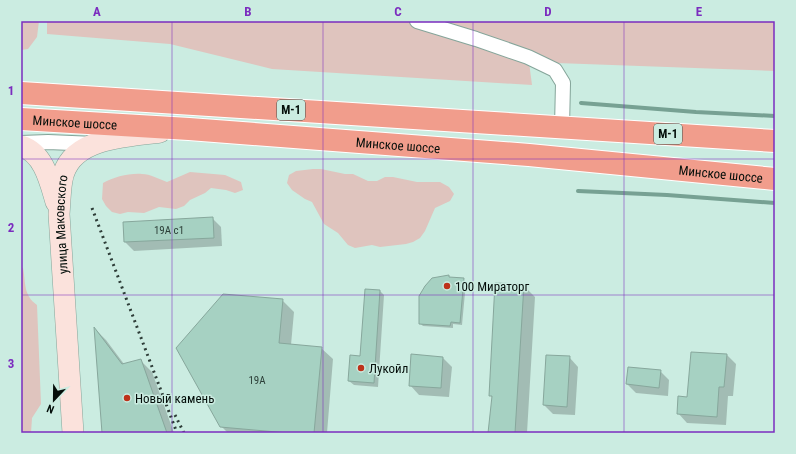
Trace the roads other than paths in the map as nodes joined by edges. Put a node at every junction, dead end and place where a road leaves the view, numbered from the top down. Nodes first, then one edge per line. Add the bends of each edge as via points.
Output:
1 (417, 21) edge
2 (21, 90) edge
3 (21, 93) edge
4 (57, 95) junction
5 (21, 119) edge
6 (562, 127) junction
7 (181, 129) junction
8 (775, 141) edge
9 (21, 144) edge
10 (94, 144) junction
11 (775, 179) edge
12 (59, 214) junction
13 (73, 433) edge

1 - 6 street via 528,57 555,70 563,83
2 - 4 street
3 - 4 highway, Минское шоссе / М-1
4 - 6 highway, Минское шоссе / М-1
5 - 7 highway, Минское шоссе / М-1
6 - 8 highway, Минское шоссе / М-1
7 - 10 main road, улица Маковского
7 - 11 highway, Минское шоссе / М-1 via 529,155
9 - 10 street
9 - 12 main road via 40,160
10 - 12 main road, улица Маковского via 79,152 68,163 62,179
12 - 13 main road, улица Маковского

